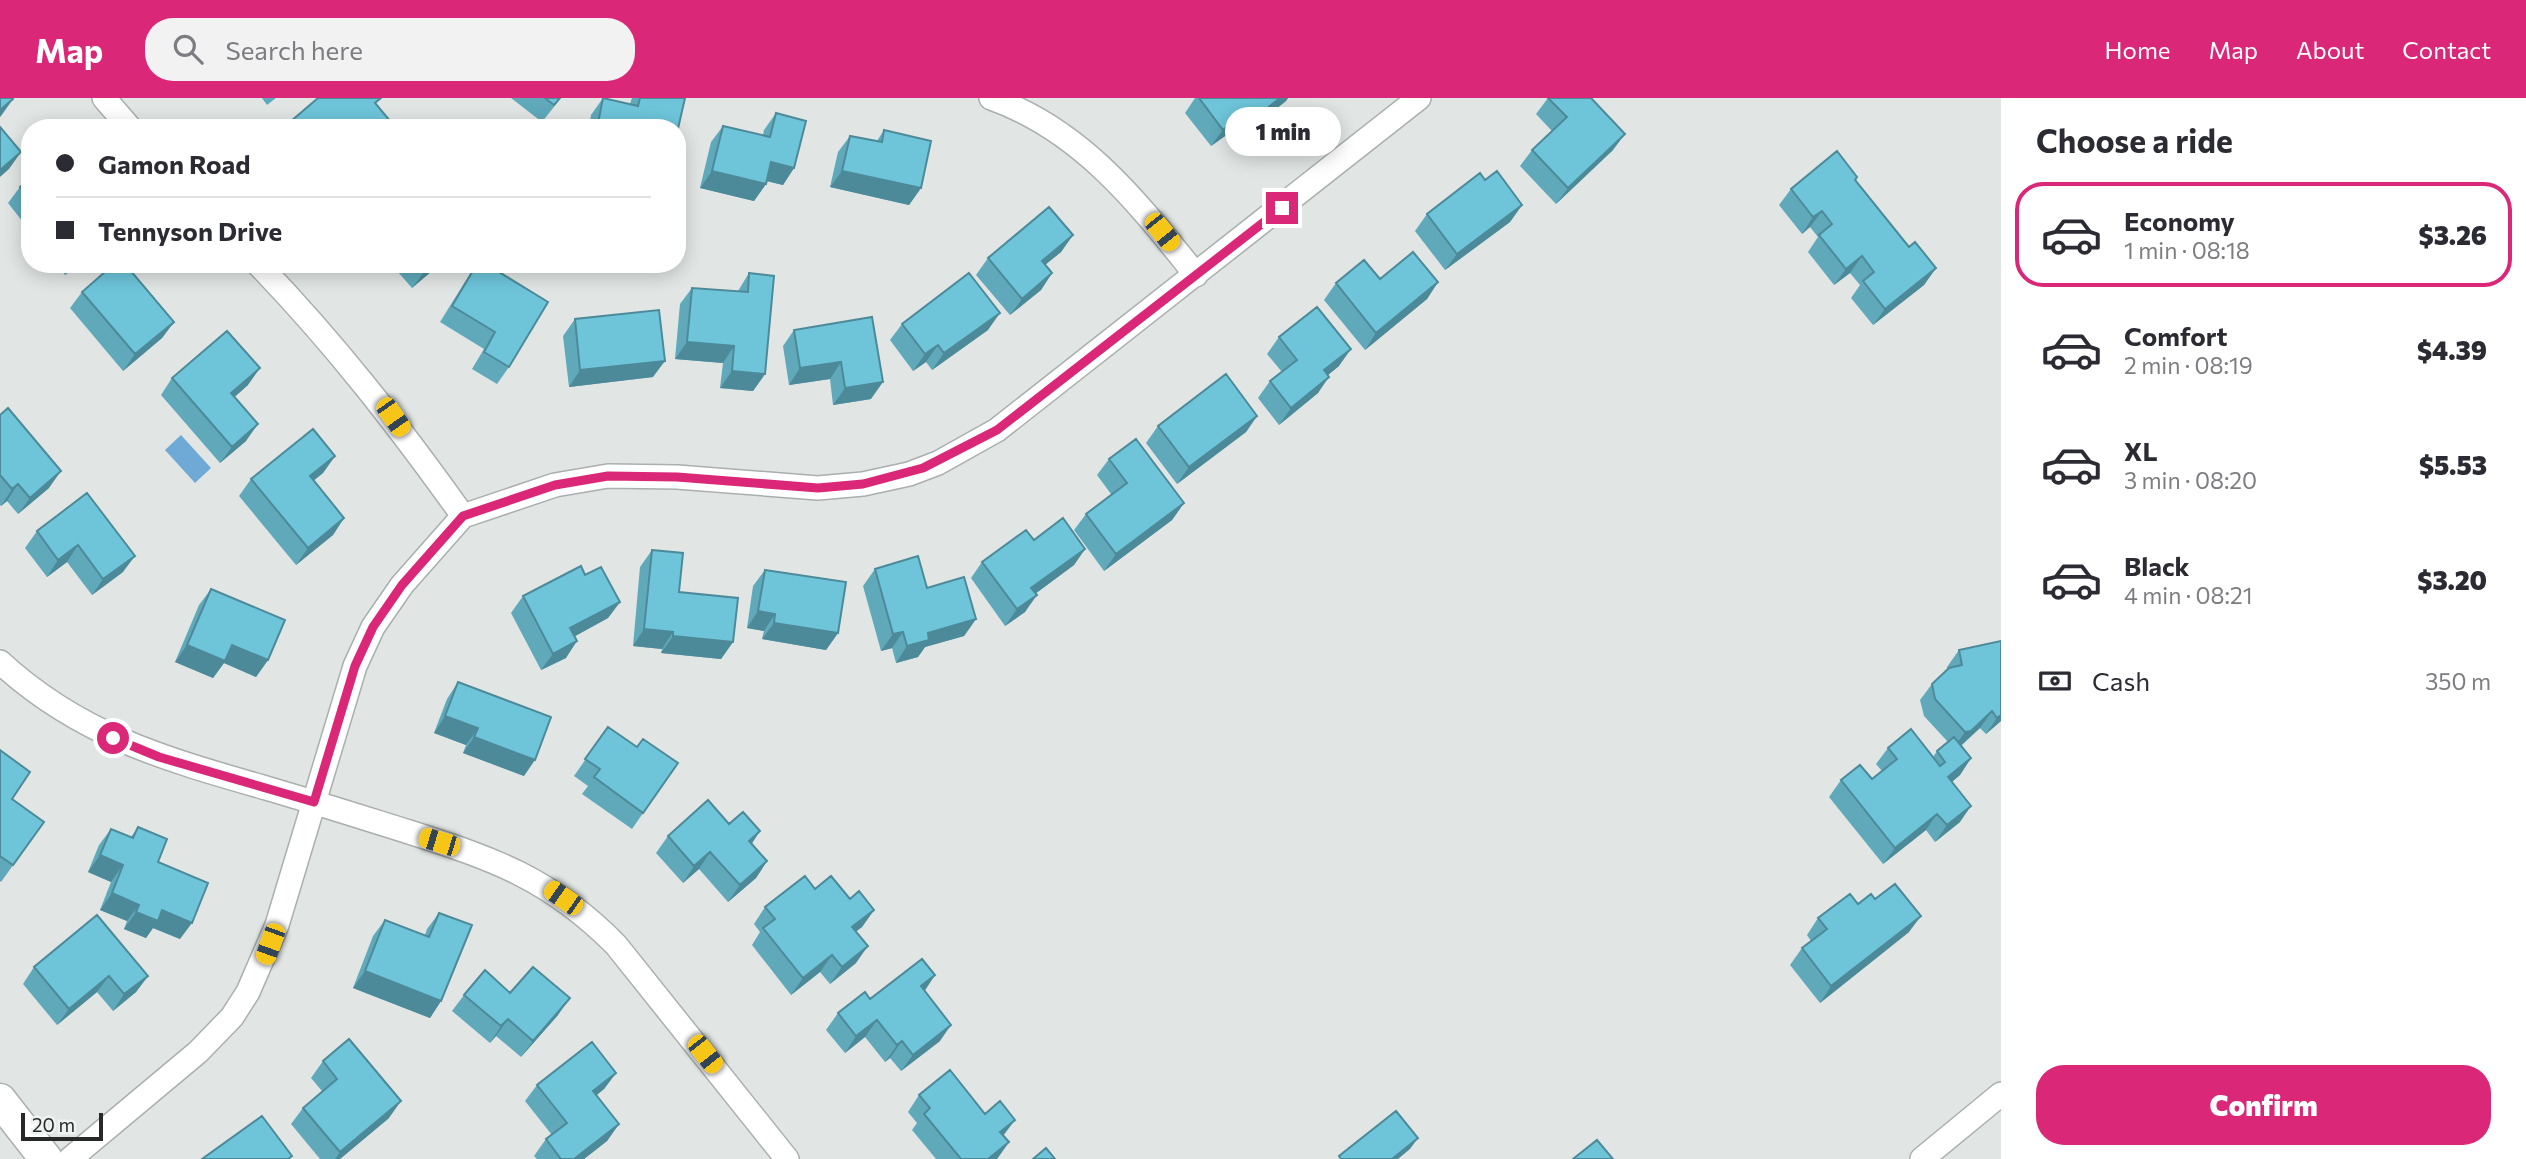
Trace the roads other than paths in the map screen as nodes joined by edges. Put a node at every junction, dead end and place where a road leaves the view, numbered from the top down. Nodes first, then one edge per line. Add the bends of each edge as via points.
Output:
1 (104, 98) edge
2 (991, 98) edge
3 (1419, 98) edge
4 (122, 119) edge
5 (266, 273) edge
6 (1196, 275) junction
7 (463, 516) junction
8 (0, 662) edge
9 (314, 802) junction
10 (2001, 1094) edge
11 (0, 1100) edge
12 (46, 1159) edge
13 (70, 1159) edge
14 (787, 1159) edge
15 (1922, 1159) edge

1 - 4 street
2 - 6 street via 1047,125 1094,158 1127,190
3 - 6 street
5 - 7 street via 344,356
6 - 7 street via 997,430 909,474 818,488 608,476 555,485
7 - 9 street via 402,585 373,627 355,666
8 - 9 street via 70,716 128,745
9 - 13 street via 264,962 232,1017 198,1052
9 - 14 street via 489,858 575,906 639,970
10 - 15 street
11 - 12 main road

